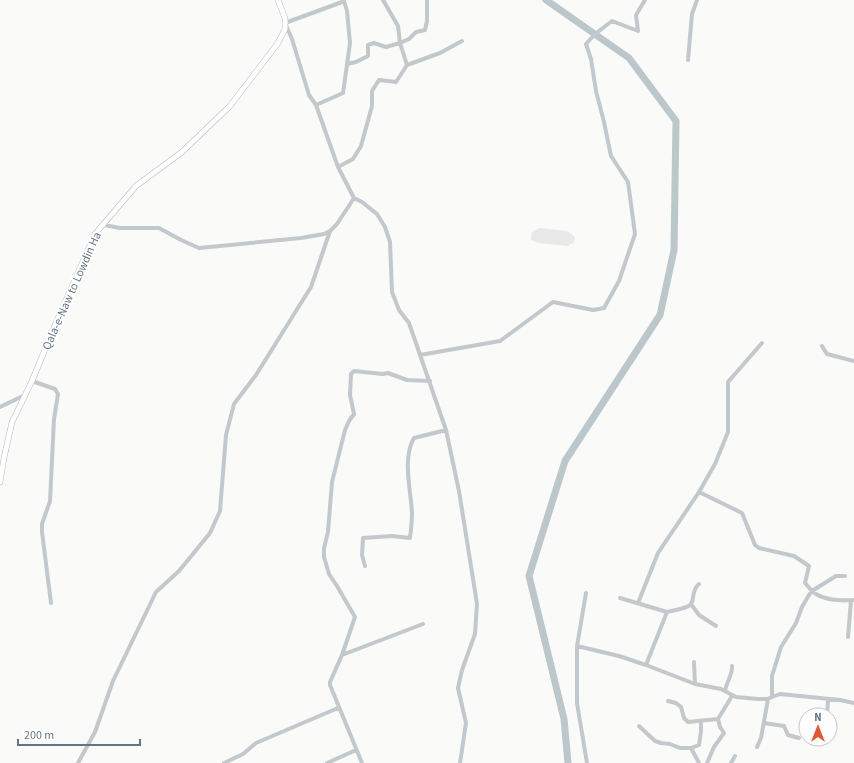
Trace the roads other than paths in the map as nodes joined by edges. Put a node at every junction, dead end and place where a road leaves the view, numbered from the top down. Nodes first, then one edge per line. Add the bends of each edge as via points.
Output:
1 (278, 0) edge
2 (383, 0) edge
3 (427, 0) edge
4 (645, 0) edge
5 (697, 0) edge
6 (344, 1) edge
7 (285, 24) junction
8 (462, 41) dead end
9 (400, 43) junction
10 (688, 60) dead end
11 (347, 64) junction
12 (408, 65) junction
13 (316, 106) junction
14 (338, 167) junction
15 (354, 198) junction
16 (104, 225) junction
17 (330, 231) junction
18 (762, 343) dead end
19 (822, 346) dead end
20 (420, 355) junction
21 (854, 360) edge
22 (32, 381) junction
23 (430, 381) junction
24 (25, 395) junction
25 (0, 406) edge
26 (446, 430) junction
27 (0, 482) edge
28 (699, 492) junction
29 (365, 566) dead end
30 (845, 576) dead end
31 (700, 584) dead end
32 (812, 591) junction
33 (586, 593) dead end
34 (620, 598) dead end
35 (853, 600) edge
36 (51, 603) dead end
37 (638, 603) junction
38 (691, 604) junction
39 (667, 612) junction
40 (423, 624) dead end
41 (716, 626) dead end
42 (848, 637) dead end
43 (577, 646) junction
44 (342, 655) junction
45 (694, 662) dead end
46 (646, 665) junction
47 (732, 666) dead end
48 (695, 684) junction
49 (725, 691) junction
50 (732, 696) junction
51 (770, 698) junction
52 (828, 700) junction
53 (668, 701) dead end
54 (854, 703) edge
55 (828, 707) edge
56 (338, 708) junction
57 (718, 719) junction
58 (701, 721) junction
59 (764, 724) junction
60 (639, 726) dead end
61 (798, 738) edge
62 (757, 747) dead end
63 (690, 748) junction
64 (356, 750) junction
65 (735, 756) dead end
66 (78, 763) edge
67 (224, 763) edge
68 (326, 763) edge
69 (362, 763) edge
70 (460, 763) edge
71 (587, 763) edge
72 (699, 763) edge
73 (707, 763) edge
74 (731, 763) edge

1 - 7 main road
2 - 9 street via 398,26
3 - 9 street via 427,21 424,30 416,32
4 - 20 street via 636,15 638,31 612,21 586,44 611,156 628,182 635,234 618,281 604,308 593,310 553,302 500,340
5 - 10 street via 692,14
6 - 7 street
6 - 11 street via 350,43
7 - 13 street via 309,95
7 - 16 main road, Qala-e-Naw to Lowdin Ha via 278,43 230,106 182,152 136,186
8 - 12 street via 440,53
9 - 11 street via 386,46 368,45 367,58
9 - 12 street
11 - 13 street via 343,93
12 - 14 street via 396,82 379,80 372,91 372,106 361,146 353,159
13 - 14 street
14 - 15 street
15 - 17 street
15 - 20 street via 377,214 385,226 390,242 392,292 399,310 409,323
16 - 17 street via 120,228 159,228 199,248 301,238
16 - 22 main road, Qala-e-Naw to Lowdin Ha via 96,234
17 - 66 street via 311,287 256,375 234,404 226,435 220,511 210,533 179,571 156,592 113,681 95,732
18 - 28 street via 728,382 728,432 715,464
19 - 21 street via 827,354
20 - 23 street
22 - 24 main road, Qala-e-Naw to Lowdin Ha
22 - 36 street via 55,389 58,394 54,420 50,501 42,524
23 - 26 street
23 - 44 street via 407,380 388,373 354,371 351,374 350,395 354,414 345,430 332,482 328,532 324,548 329,574 355,617
24 - 25 street
24 - 27 main road, Qala-e-Naw to Lowdin Ha via 12,422
26 - 29 street via 414,438 410,444 407,470 412,514 410,538 363,538 362,554
26 - 70 street via 459,491 477,604 475,634 458,688 466,723
28 - 32 street via 742,513 755,545 759,548 794,556 809,566 805,583
28 - 37 street via 658,553
30 - 32 street via 836,576
31 - 38 street via 695,589
32 - 35 street via 825,599
32 - 51 street via 781,647 772,676
33 - 43 street
34 - 37 street
35 - 42 street
37 - 39 street
38 - 39 street
38 - 41 street via 699,615
39 - 46 street
40 - 44 street
43 - 46 street
43 - 71 street via 577,703
44 - 56 street via 330,682
45 - 48 street
46 - 48 street
47 - 49 street
48 - 49 street
49 - 50 street
50 - 51 street
50 - 57 street
51 - 52 street via 780,694
51 - 59 street
52 - 54 street
52 - 55 street
53 - 58 street via 681,707 688,722
56 - 64 street
56 - 67 street via 256,743 243,754
57 - 58 street
57 - 73 street via 724,733
58 - 63 street via 698,745
59 - 61 street via 784,726 788,735
59 - 62 street
60 - 63 street via 655,741
63 - 72 street
64 - 68 street
64 - 69 street
65 - 74 street

